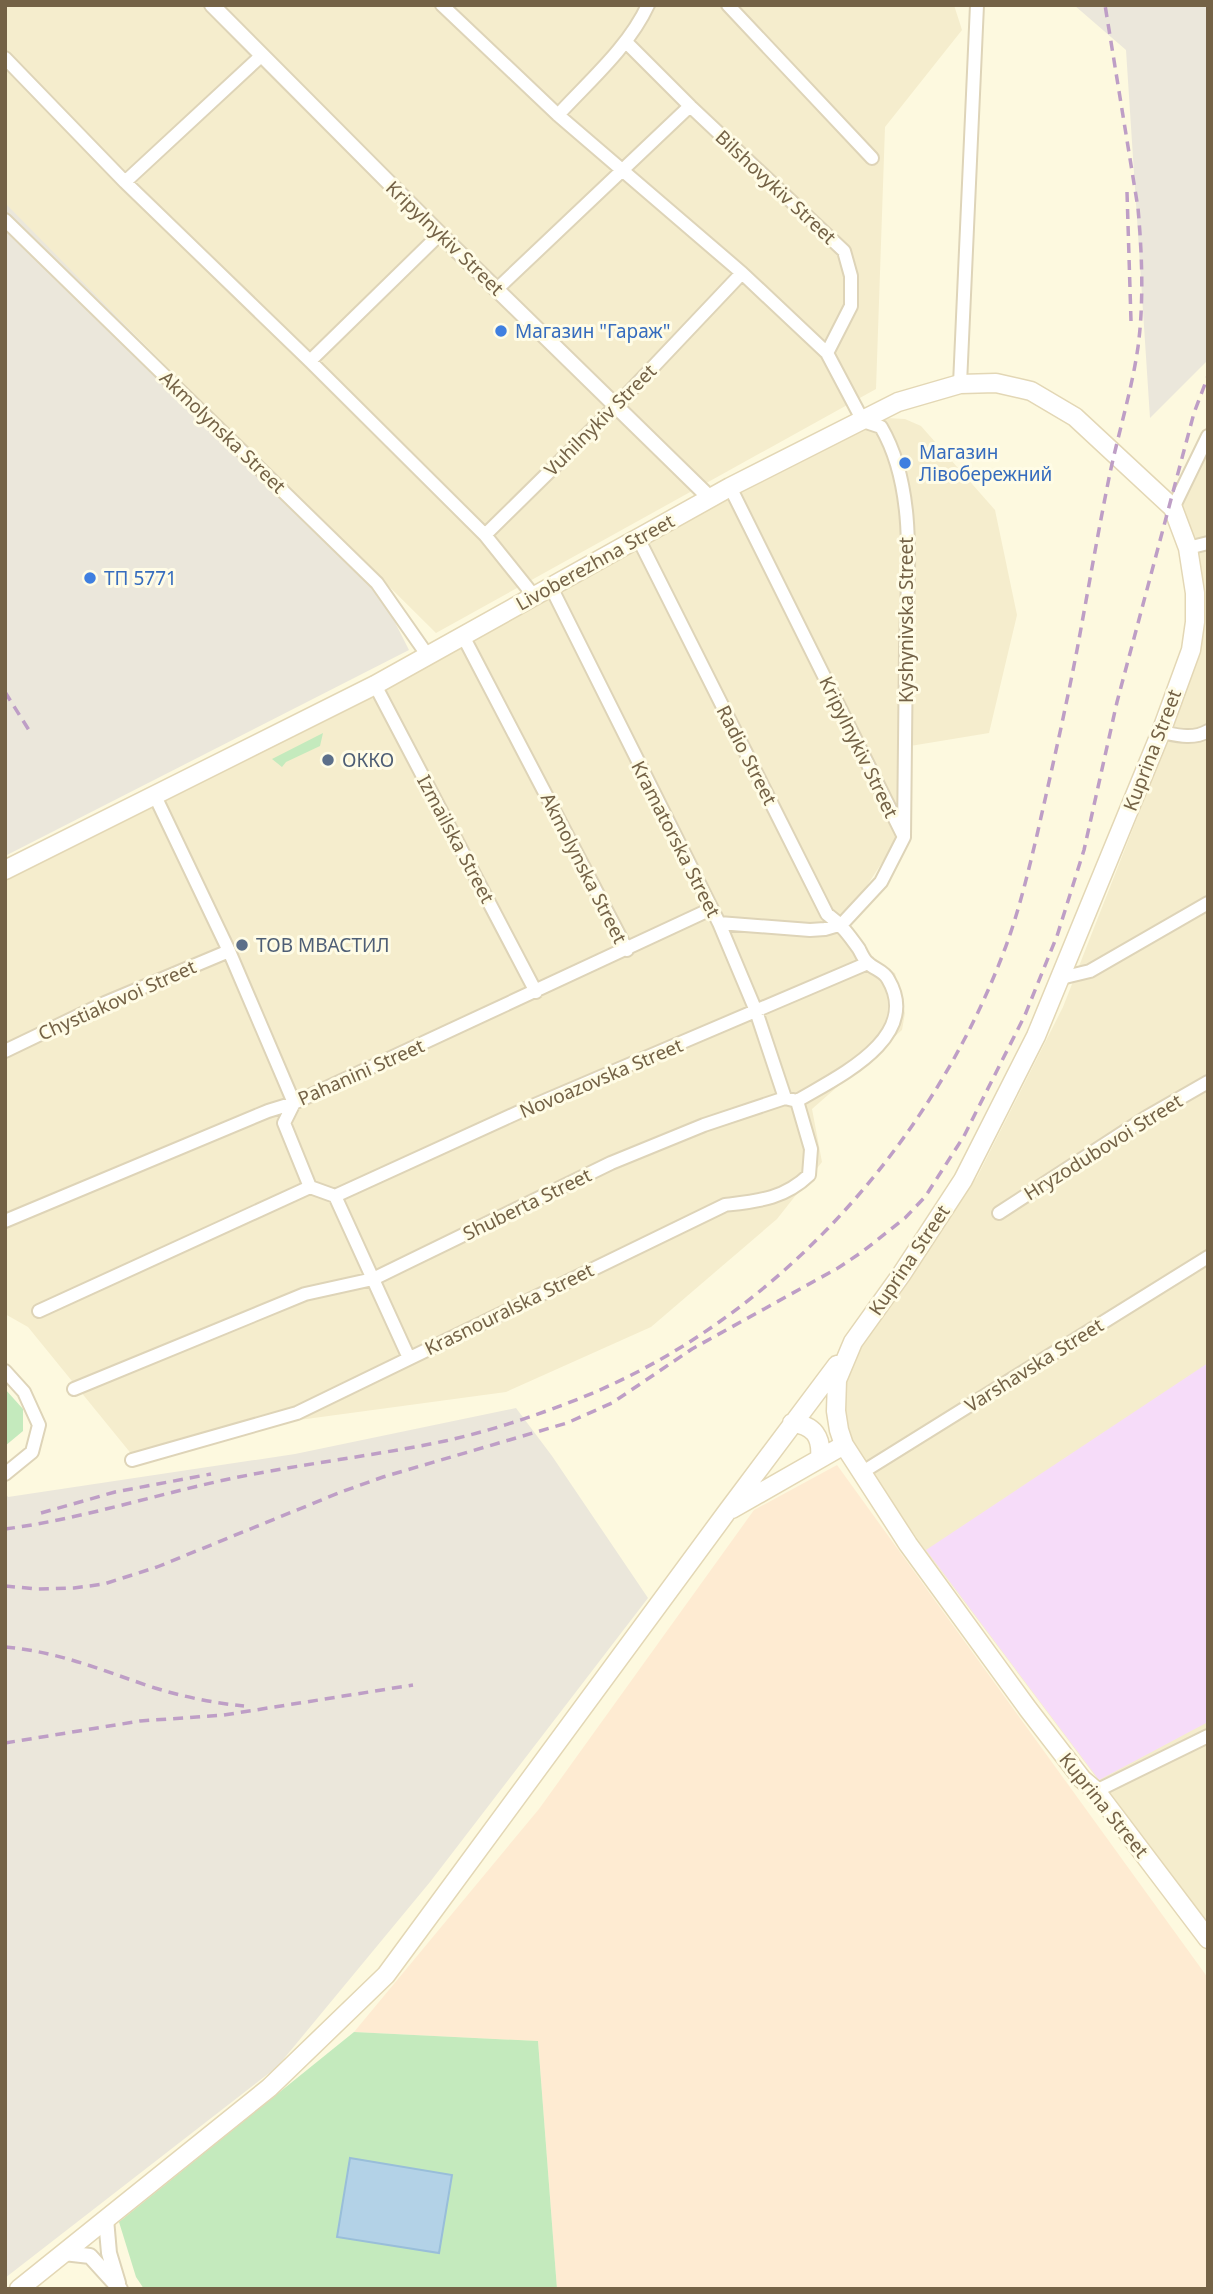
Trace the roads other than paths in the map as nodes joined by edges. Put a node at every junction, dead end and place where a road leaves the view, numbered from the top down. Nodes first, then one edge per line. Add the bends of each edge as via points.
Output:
1 (212, 5) edge
2 (442, 5) edge
3 (648, 5) edge
4 (728, 5) edge
5 (977, 5) edge
6 (626, 41) junction
7 (262, 55) junction
8 (5, 58) edge
9 (690, 106) junction
10 (558, 115) junction
11 (872, 158) dead end
12 (621, 171) junction
13 (125, 182) junction
14 (5, 220) edge
15 (440, 234) junction
16 (742, 272) junction
17 (497, 289) junction
18 (827, 353) junction
19 (310, 361) junction
20 (960, 384) junction
21 (617, 405) junction
22 (863, 421) junction
23 (1208, 436) edge
24 (730, 486) junction
25 (710, 498) junction
26 (1173, 508) junction
27 (485, 535) junction
28 (638, 538) junction
29 (1208, 543) edge
30 (1188, 548) junction
31 (551, 587) junction
32 (534, 596) junction
33 (463, 636) junction
34 (428, 656) junction
35 (376, 685) junction
36 (1208, 731) edge
37 (1161, 732) junction
38 (155, 796) junction
39 (904, 836) junction
40 (5, 870) edge
41 (1208, 903) edge
42 (711, 909) junction
43 (719, 923) junction
44 (842, 924) junction
45 (627, 950) junction
46 (229, 951) junction
47 (868, 963) junction
48 (1061, 978) junction
49 (536, 992) junction
50 (756, 1012) junction
51 (5, 1051) edge
52 (1208, 1082) edge
53 (791, 1099) junction
54 (294, 1103) junction
55 (310, 1187) junction
56 (335, 1196) junction
57 (999, 1213) dead end
58 (5, 1221) edge
59 (1208, 1257) edge
60 (373, 1279) junction
61 (38, 1311) dead end
62 (853, 1342) junction
63 (409, 1358) junction
64 (5, 1371) edge
65 (74, 1389) dead end
66 (792, 1423) junction
67 (844, 1445) junction
68 (820, 1458) junction
69 (132, 1460) dead end
70 (861, 1473) junction
71 (5, 1474) edge
72 (726, 1513) junction
73 (1208, 1736) edge
74 (1096, 1791) junction
75 (1208, 1938) edge
76 (106, 2219) junction
77 (64, 2253) junction
78 (23, 2287) edge
79 (120, 2288) edge

1 - 7 street, Kripylnykiv Street
2 - 10 street
3 - 6 street
4 - 11 street
5 - 20 street
6 - 9 street, Bilshovykiv Street
6 - 10 street
7 - 13 street
7 - 15 street, Kripylnykiv Street
8 - 13 street
9 - 12 street
9 - 18 street, Bilshovykiv Street via 844,251 851,276 851,306
10 - 12 street
12 - 16 street
12 - 17 street
13 - 19 street
14 - 34 street, Akmolynska Street via 377,583
15 - 17 street, Kripylnykiv Street
15 - 19 street
16 - 18 street
16 - 21 street, Vuhilnykiv Street
17 - 21 street, Kripylnykiv Street
18 - 22 street
19 - 27 street
20 - 22 main road, Livoberezhna Street via 898,402
20 - 26 main road, Livoberezhna Street via 996,383 1031,391 1075,417
21 - 25 street, Kripylnykiv Street
21 - 27 street, Vuhilnykiv Street
22 - 24 main road, Livoberezhna Street
22 - 39 street, Kyshynivska Street via 881,427 901,475 907,537
23 - 26 street
24 - 25 main road, Livoberezhna Street
24 - 39 street, Kripylnykiv Street
25 - 28 main road, Livoberezhna Street
26 - 30 main road, Kuprina Street
27 - 32 street
28 - 31 main road, Livoberezhna Street
28 - 44 street, Radio Street via 827,914
29 - 30 street
30 - 37 main road, Kuprina Street via 1195,593 1191,650
31 - 32 main road, Livoberezhna Street
31 - 42 street, Kramatorska Street
32 - 33 main road, Livoberezhna Street
33 - 34 main road, Livoberezhna Street
33 - 45 street, Akmolynska Street
34 - 35 main road, Livoberezhna Street
35 - 38 main road, Livoberezhna Street
35 - 49 street, Izmailska Street
36 - 37 street via 1181,737
37 - 48 main road, Kuprina Street
38 - 40 main road, Livoberezhna Street
38 - 46 street
39 - 44 street, Kripylnykiv Street via 881,882
41 - 48 street via 1090,971
42 - 43 street, Kramatorska Street
42 - 45 street, Pahanini Street
43 - 44 street via 810,930
43 - 50 street, Kramatorska Street
44 - 47 street, Radio Street
45 - 49 street, Pahanini Street
46 - 51 street, Chystiakovoi Street
46 - 54 street
47 - 50 street, Novoazovska Street
47 - 53 street, Shuberta Street via 888,979 897,1004 893,1028 854,1067
48 - 62 main road, Kuprina Street via 963,1180
49 - 54 street, Pahanini Street
50 - 53 street, Kramatorska Street
50 - 56 street, Novoazovska Street
52 - 57 street, Hryzodubovoi Street
53 - 60 street, Shuberta Street via 704,1125 611,1163
53 - 63 street, Krasnouralska Street via 811,1149 809,1175 796,1187 763,1200 725,1205
54 - 55 street via 284,1123
54 - 58 street, Pahanini Street
55 - 56 street
55 - 61 street
56 - 60 street
59 - 70 street, Varshavska Street
60 - 63 street
60 - 65 street, Shuberta Street via 305,1294
62 - 66 main road
62 - 67 main road, Kuprina Street via 837,1380 836,1411
63 - 69 street, Krasnouralska Street via 298,1413
64 - 71 street via 24,1392 39,1424 32,1452
66 - 68 main road via 807,1424 816,1434
66 - 72 main road
67 - 68 main road
67 - 70 main road, Kuprina Street
68 - 72 main road
70 - 74 main road, Kuprina Street via 1028,1709
72 - 76 main road via 386,1975 269,2088
73 - 74 street
74 - 75 main road, Kuprina Street
76 - 77 main road
76 - 79 street via 109,2253
77 - 78 main road
77 - 79 street via 90,2256

